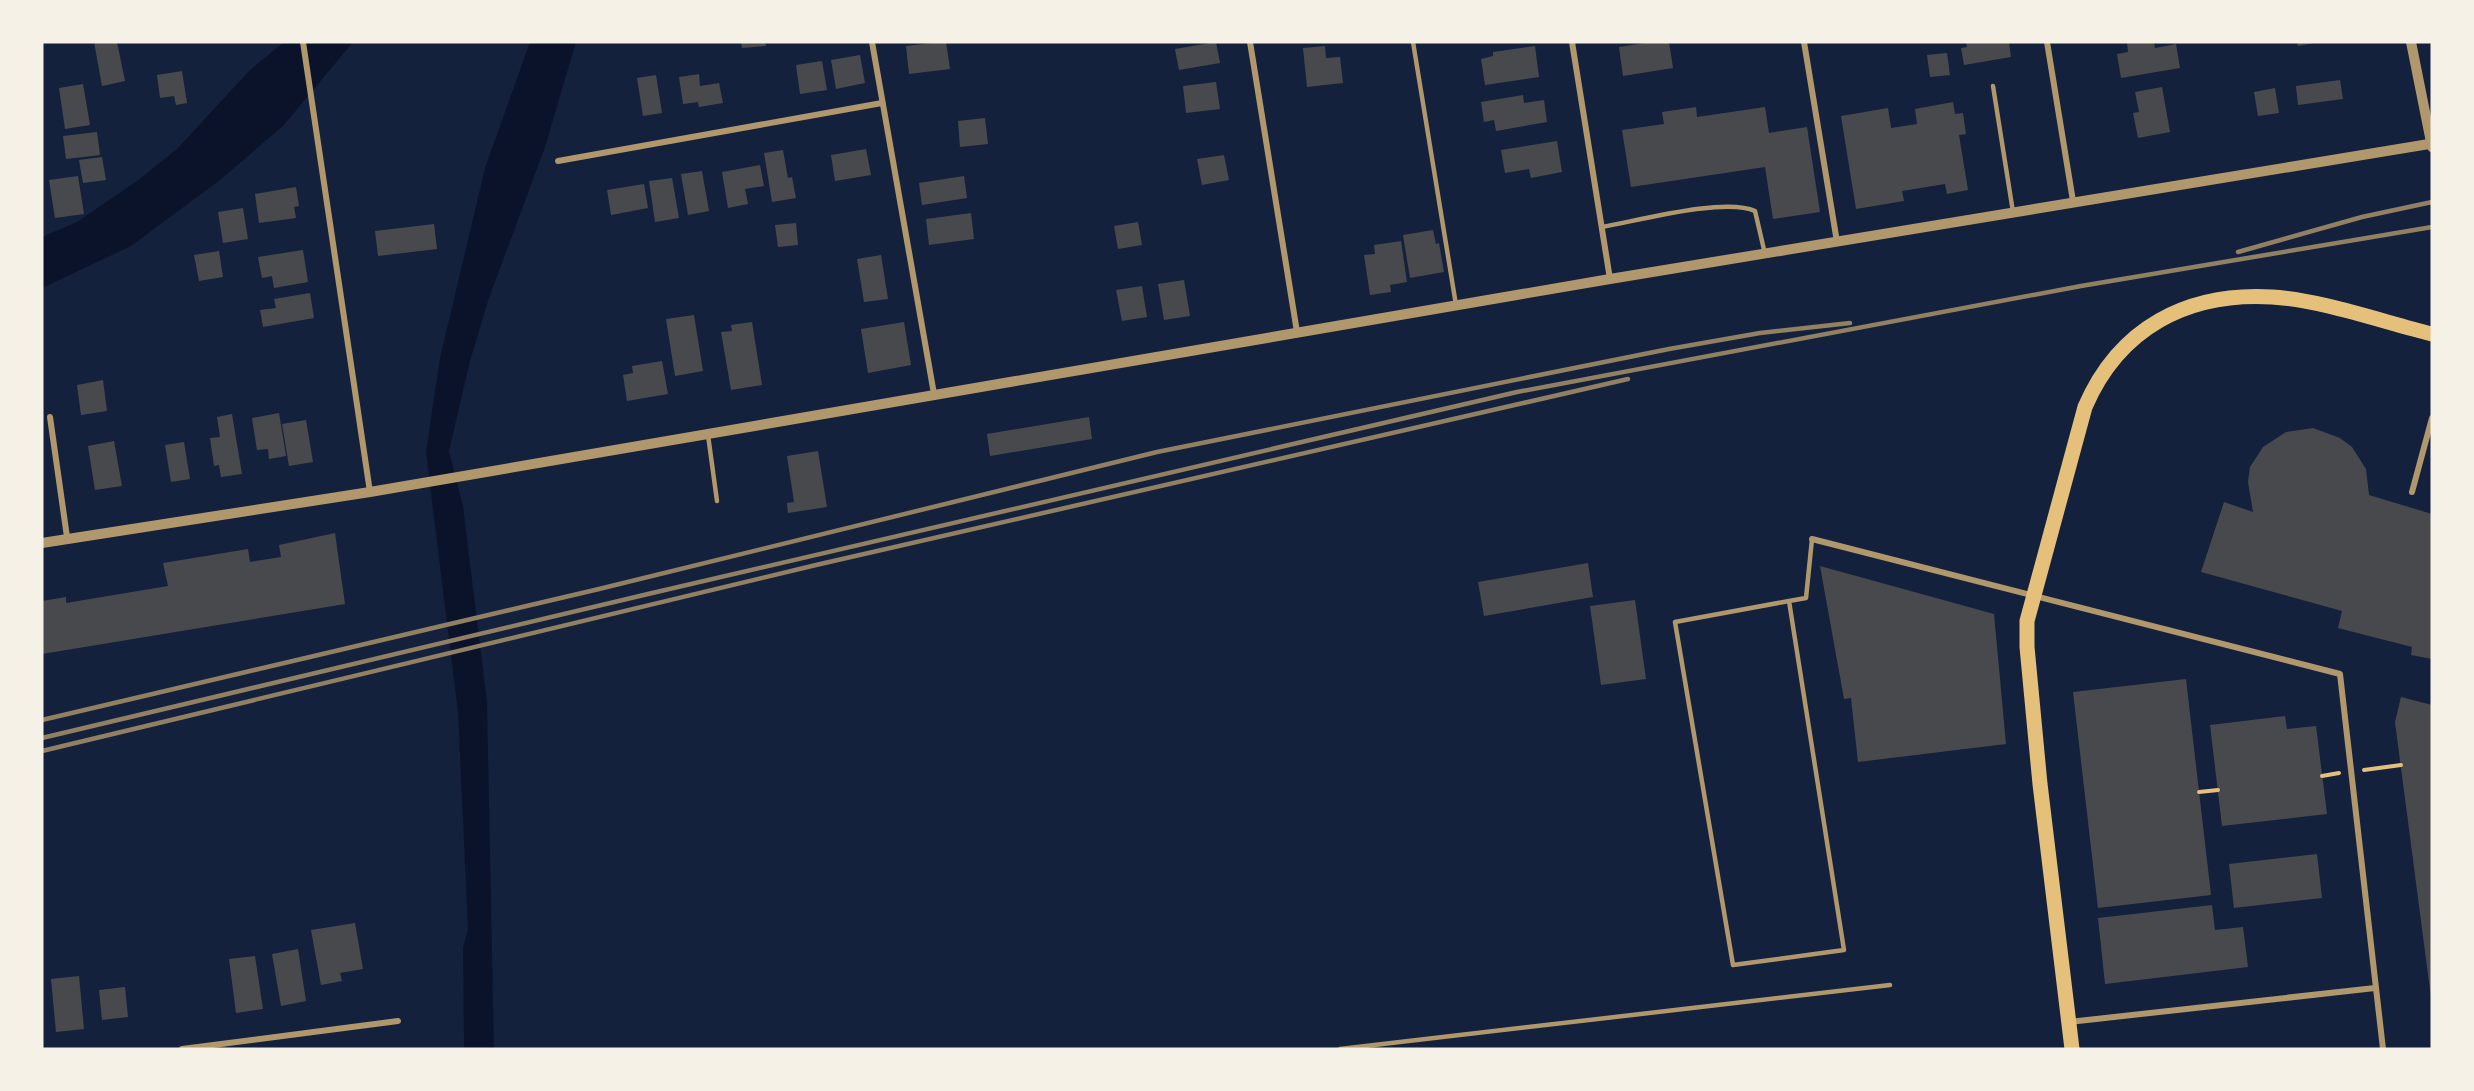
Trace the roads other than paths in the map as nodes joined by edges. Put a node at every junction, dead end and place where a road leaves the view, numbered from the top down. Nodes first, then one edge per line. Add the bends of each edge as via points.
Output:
1 (303, 42) edge
2 (872, 42) edge
3 (1250, 42) edge
4 (1413, 42) edge
5 (1572, 42) edge
6 (1804, 42) edge
7 (2047, 42) edge
8 (2410, 42) edge
9 (1993, 86) dead end
10 (882, 103) junction
11 (2431, 145) edge
12 (558, 161) dead end
13 (2073, 201) junction
14 (2013, 212) junction
15 (1602, 227) junction
16 (1837, 242) junction
17 (1765, 254) junction
18 (1610, 279) junction
19 (1456, 305) junction
20 (1297, 332) junction
21 (2432, 334) edge
22 (934, 394) junction
23 (50, 417) dead end
24 (2432, 418) edge
25 (708, 433) junction
26 (370, 492) junction
27 (2412, 492) dead end
28 (717, 501) dead end
29 (67, 537) junction
30 (1812, 539) joint
31 (42, 543) edge
32 (2032, 597) junction
33 (1789, 601) junction
34 (1890, 985) dead end
35 (2375, 988) junction
36 (398, 1021) dead end
37 (2069, 1022) junction
38 (182, 1049) edge
39 (1340, 1049) edge
40 (2072, 1049) edge
41 (2383, 1049) edge

1 - 26 street
2 - 10 street
3 - 20 street
4 - 19 lane
5 - 15 street
6 - 16 street
7 - 13 street
8 - 11 street
9 - 14 lane
10 - 12 street
10 - 22 street
11 - 13 street
13 - 14 street
14 - 16 street
15 - 17 lane via 1714,208 1748,208 1755,211
15 - 18 street
16 - 17 street
17 - 18 street
18 - 19 street
19 - 20 street
20 - 22 street
21 - 32 main road via 2273,297 2217,300 2176,311 2141,331 2114,356 2085,407
22 - 25 street
23 - 29 street
24 - 27 street
25 - 26 street
25 - 28 lane
26 - 29 street
29 - 31 street
30 - 32 street
30 - 33 lane via 1806,598
32 - 35 street via 2340,674
32 - 37 main road via 2027,647
33 - 33 lane via 1675,622 1733,965 1844,950
34 - 39 lane
35 - 37 street
35 - 41 street
36 - 38 street
37 - 40 main road

